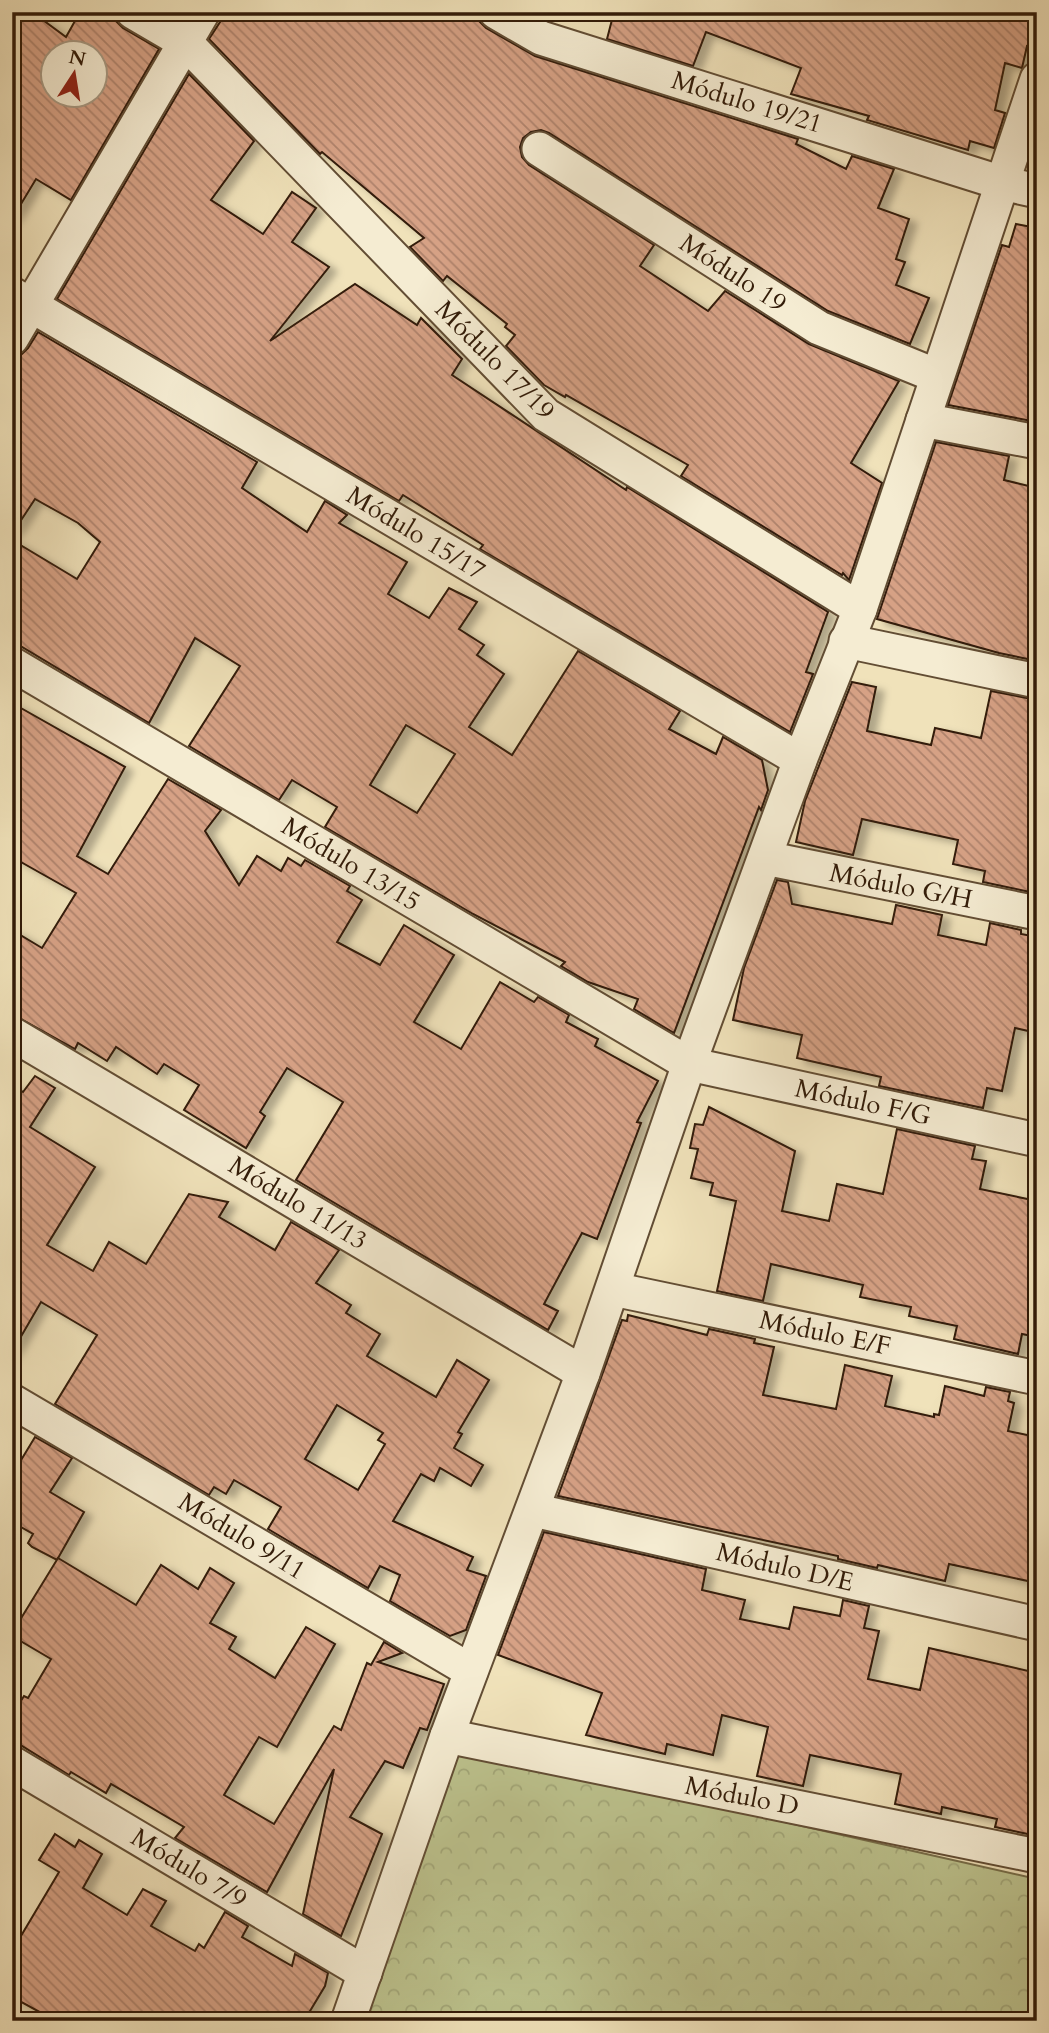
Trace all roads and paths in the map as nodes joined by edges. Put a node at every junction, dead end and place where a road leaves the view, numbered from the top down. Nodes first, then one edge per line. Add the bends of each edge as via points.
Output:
1 (133, 12) edge
2 (203, 12) edge
3 (496, 12) edge
4 (186, 43) junction
5 (1037, 79) edge
6 (539, 149) dead end
7 (1002, 183) junction
8 (1037, 191) edge
9 (22, 300) edge
10 (12, 338) edge
11 (937, 376) junction
12 (923, 420) junction
13 (1037, 442) edge
14 (860, 608) junction
15 (846, 642) junction
16 (12, 664) edge
17 (1037, 681) edge
18 (800, 760) junction
19 (765, 858) junction
20 (1037, 913) edge
21 (12, 1034) edge
22 (689, 1064) junction
23 (1037, 1140) edge
24 (613, 1289) junction
25 (583, 1373) junction
26 (1037, 1378) edge
27 (12, 1401) edge
28 (533, 1510) junction
29 (1037, 1624) edge
30 (471, 1671) junction
31 (447, 1736) junction
32 (12, 1763) edge
33 (1037, 1856) edge
34 (365, 1973) junction
35 (348, 2021) edge

1 - 4 street, Módulo 17/19
2 - 4 street
3 - 7 street, Módulo 19/21 via 541,38
4 - 9 street
4 - 14 street, Módulo 17/19 via 546,415
5 - 7 street
6 - 11 street, Módulo 19 via 819,328
7 - 8 street, Módulo 19/21
7 - 11 street
9 - 10 street
9 - 18 street, Módulo 15/17
11 - 12 street
12 - 13 street
12 - 14 street
14 - 15 street
15 - 17 street
15 - 18 street
16 - 22 street, Módulo 13/15
18 - 19 street
19 - 20 street, Módulo G/H
19 - 22 street
21 - 25 street, Módulo 11/13
22 - 23 street, Módulo F/G
22 - 24 street
24 - 25 street
24 - 26 street, Módulo E/F
25 - 28 street
27 - 30 street, Módulo 9/11
28 - 29 street, Módulo D/E
28 - 30 street
30 - 31 street
31 - 33 street, Módulo D
31 - 34 street
32 - 34 street, Módulo 7/9
34 - 35 street

